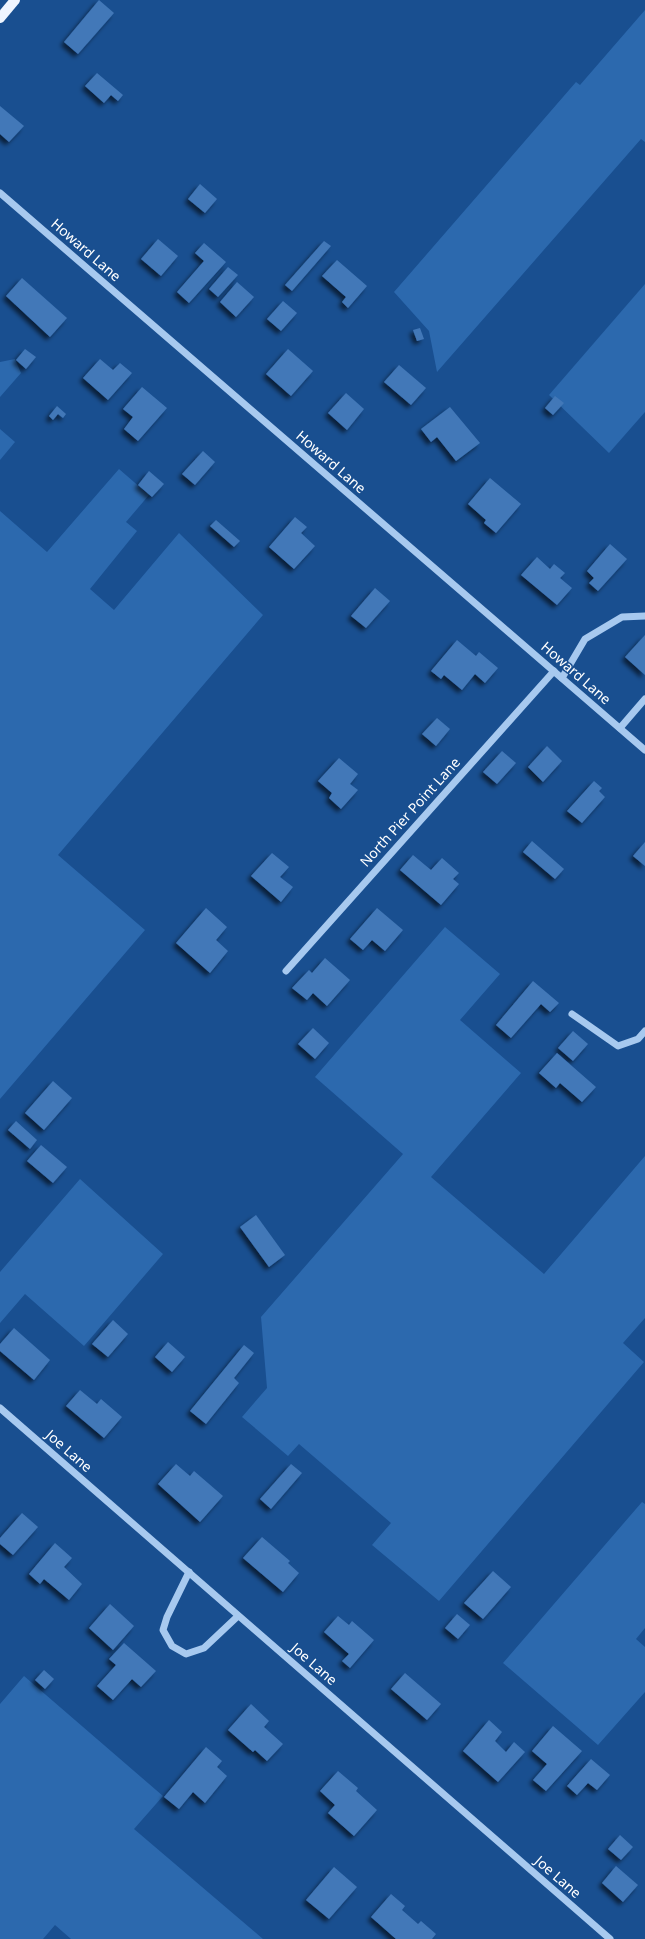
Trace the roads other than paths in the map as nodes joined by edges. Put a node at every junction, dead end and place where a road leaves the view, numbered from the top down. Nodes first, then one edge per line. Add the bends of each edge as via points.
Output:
1 (15, 0) edge
2 (0, 18) edge
3 (0, 193) edge
4 (645, 616) edge
5 (554, 671) junction
6 (562, 678) junction
7 (645, 699) edge
8 (620, 728) junction
9 (645, 750) edge
10 (286, 971) dead end
11 (572, 1014) dead end
12 (645, 1031) edge
13 (0, 1408) edge
14 (188, 1572) junction
15 (238, 1616) junction
16 (610, 1939) edge

1 - 2 main road
3 - 5 street, Howard Lane
4 - 6 street via 622,617 584,639
5 - 6 street, Howard Lane
5 - 10 street, North Pier Point Lane
6 - 8 street, Howard Lane
7 - 8 street
8 - 9 street, Howard Lane
11 - 12 street via 618,1046 638,1039
13 - 14 street, Joe Lane
14 - 15 street, Joe Lane
14 - 15 street via 163,1630 172,1646 186,1654 204,1648
15 - 16 street, Joe Lane

